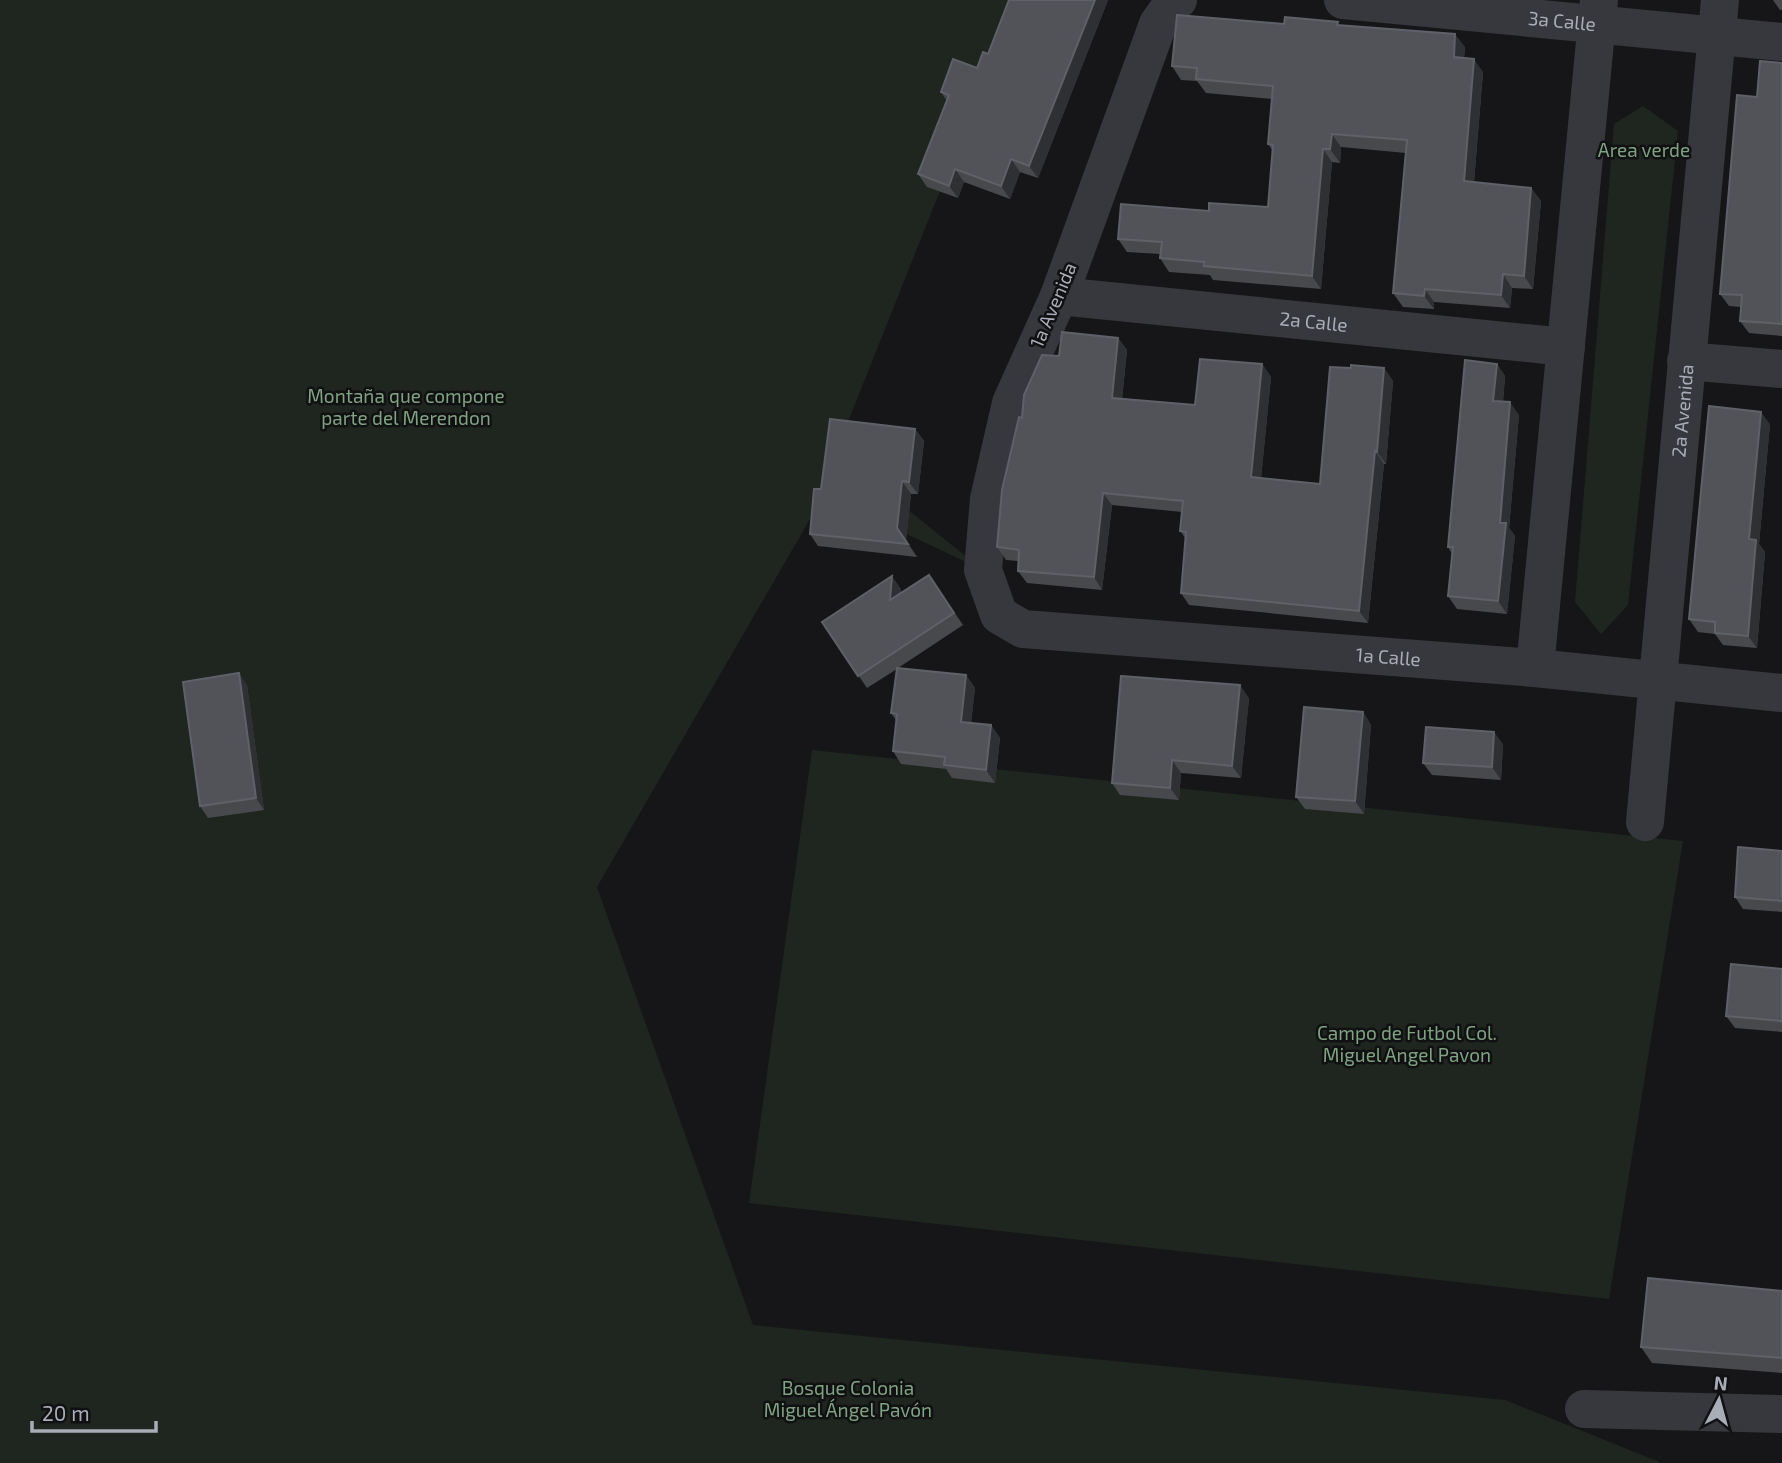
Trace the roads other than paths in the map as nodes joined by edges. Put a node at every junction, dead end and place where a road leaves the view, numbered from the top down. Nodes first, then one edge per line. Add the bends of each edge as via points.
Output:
1 (1343, 0) edge
2 (1175, 2) edge
3 (1598, 13) edge
4 (1718, 18) edge
5 (1782, 42) edge
6 (1059, 296) junction
7 (1566, 346) junction
8 (1686, 361) junction
9 (1782, 369) edge
10 (999, 615) joint
11 (1535, 668) junction
12 (1659, 680) junction
13 (1782, 692) edge
14 (1645, 822) dead end
15 (1584, 1409) dead end
16 (1782, 1414) edge

1 - 3 street, 3a Calle
2 - 6 street, 1a Avenida via 1158,24
3 - 4 street, 3a Calle
3 - 7 street
4 - 5 street, 3a Calle
4 - 8 street, 2a Avenida
6 - 7 street, 2a Calle
6 - 10 street, 1a Avenida via 1011,403 989,499 983,570
7 - 11 street
8 - 9 street
8 - 12 street, 2a Avenida
10 - 11 street, 1a Calle via 1023,629
11 - 12 street, 1a Calle
12 - 13 street, 1a Calle
12 - 14 street, 2a Avenida
15 - 16 street

